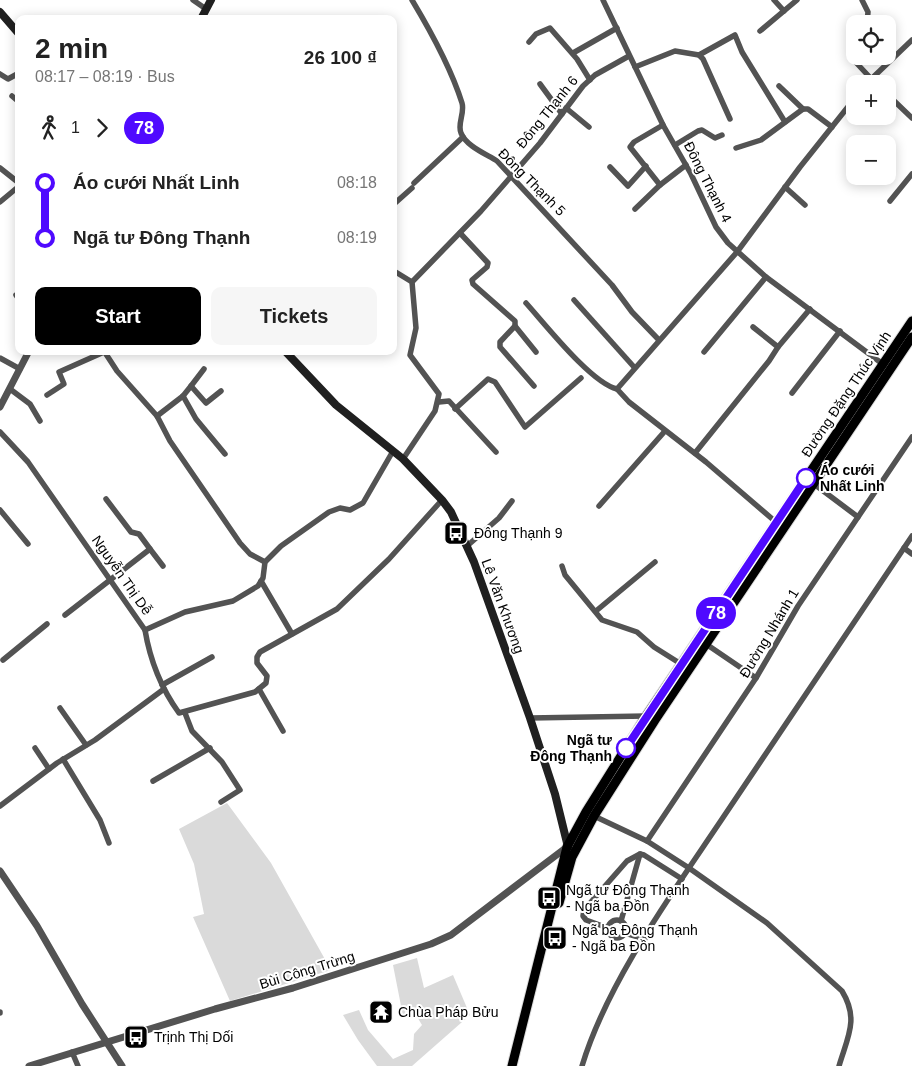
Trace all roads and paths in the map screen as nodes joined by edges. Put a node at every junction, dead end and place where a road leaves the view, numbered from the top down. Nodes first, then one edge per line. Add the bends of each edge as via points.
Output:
1 (193, 0) edge
2 (211, 0) edge
3 (412, 0) edge
4 (603, 0) edge
5 (774, 0) edge
6 (797, 0) edge
7 (862, 0) edge
8 (206, 9) junction
9 (784, 11) junction
10 (0, 13) edge
11 (203, 15) edge
12 (868, 15) edge
13 (616, 28) junction
14 (15, 30) edge
15 (760, 31) dead end
16 (912, 40) edge
17 (529, 42) dead end
18 (572, 53) junction
19 (700, 55) junction
20 (629, 56) junction
21 (857, 65) edge
22 (634, 67) junction
23 (0, 74) edge
24 (865, 75) edge
25 (877, 75) edge
26 (15, 76) edge
27 (590, 80) junction
28 (540, 84) dead end
29 (778, 86) dead end
30 (12, 96) dead end
31 (15, 99) edge
32 (896, 103) edge
33 (566, 108) junction
34 (803, 109) junction
35 (846, 109) edge
36 (562, 114) junction
37 (912, 118) edge
38 (730, 119) dead end
39 (785, 122) junction
40 (663, 124) junction
41 (832, 126) junction
42 (589, 127) dead end
43 (722, 135) dead end
44 (463, 137) junction
45 (675, 145) junction
46 (736, 148) dead end
47 (686, 164) junction
48 (646, 166) junction
49 (610, 167) dead end
50 (0, 168) edge
51 (912, 174) edge
52 (509, 176) junction
53 (15, 180) edge
54 (660, 185) junction
55 (785, 187) junction
56 (15, 190) edge
57 (397, 201) edge
58 (890, 201) dead end
59 (0, 202) edge
60 (805, 204) dead end
61 (635, 209) dead end
62 (460, 233) junction
63 (737, 252) junction
64 (397, 273) edge
65 (766, 277) junction
66 (412, 282) junction
67 (574, 300) dead end
68 (526, 302) dead end
69 (810, 309) junction
70 (912, 321) edge
71 (515, 326) junction
72 (753, 327) dead end
73 (840, 331) junction
74 (912, 337) edge
75 (658, 339) junction
76 (778, 346) junction
77 (536, 352) dead end
78 (704, 352) dead end
79 (27, 355) edge
80 (97, 355) edge
81 (106, 355) edge
82 (289, 355) edge
83 (0, 358) edge
84 (634, 367) junction
85 (887, 367) junction
86 (20, 369) junction
87 (204, 369) dead end
88 (581, 378) dead end
89 (191, 386) junction
90 (534, 386) dead end
91 (10, 389) junction
92 (617, 389) junction
93 (221, 391) dead end
94 (792, 393) dead end
95 (46, 395) dead end
96 (183, 396) junction
97 (438, 402) junction
98 (0, 407) edge
99 (455, 409) junction
100 (157, 416) junction
101 (40, 421) dead end
102 (665, 431) junction
103 (0, 432) edge
104 (912, 438) edge
105 (393, 451) junction
106 (496, 452) dead end
107 (225, 454) dead end
108 (694, 454) junction
109 (403, 459) junction
110 (814, 484) junction
111 (106, 499) dead end
112 (442, 500) junction
113 (512, 501) dead end
114 (599, 506) dead end
115 (0, 510) edge
116 (858, 517) junction
117 (777, 523) junction
118 (912, 536) edge
119 (28, 544) dead end
120 (467, 546) junction
121 (904, 548) junction
122 (150, 549) junction
123 (912, 554) edge
124 (265, 562) junction
125 (655, 562) dead end
126 (163, 566) dead end
127 (562, 566) dead end
128 (110, 579) junction
129 (261, 581) junction
130 (596, 611) junction
131 (65, 615) dead end
132 (47, 624) dead end
133 (145, 630) junction
134 (292, 634) junction
135 (706, 644) junction
136 (212, 657) dead end
137 (3, 660) dead end
138 (682, 664) junction
139 (756, 678) junction
140 (163, 687) junction
141 (259, 689) junction
142 (60, 708) dead end
143 (185, 713) junction
144 (646, 716) junction
145 (530, 718) junction
146 (283, 731) dead end
147 (86, 745) junction
148 (35, 748) dead end
149 (210, 748) junction
150 (63, 759) junction
151 (49, 769) junction
152 (153, 781) dead end
153 (221, 802) dead end
154 (0, 806) edge
155 (594, 816) junction
156 (647, 841) junction
157 (109, 843) dead end
158 (571, 850) junction
159 (640, 854) junction
160 (689, 868) junction
161 (0, 871) edge
162 (682, 880) junction
163 (621, 921) junction
164 (608, 928) junction
165 (625, 933) junction
166 (645, 939) junction
167 (106, 1041) junction
168 (72, 1052) junction
169 (29, 1066) edge
170 (78, 1066) edge
171 (122, 1066) edge
172 (512, 1066) edge
173 (516, 1066) edge
174 (582, 1066) edge
175 (840, 1066) edge

1 - 8 street
2 - 8 main road
3 - 44 street via 457,89 463,109 460,129
4 - 13 street, Đông Thạnh 4
5 - 9 street
6 - 9 street
7 - 12 street
8 - 11 main road
9 - 15 street
10 - 14 main road
13 - 18 street
13 - 20 street, Đông Thạnh 4
16 - 25 street
17 - 18 street via 536,34 550,28
18 - 27 street
19 - 22 street via 675,51
19 - 38 street
19 - 39 street via 735,35
20 - 22 street, Đông Thạnh 4
20 - 27 street, Đông Thạnh 6
21 - 24 street
22 - 40 street, Đông Thạnh 4
23 - 26 street via 8,79
27 - 33 street, Đông Thạnh 6
28 - 36 street
29 - 34 street
30 - 31 street
32 - 37 street
33 - 36 street, Đông Thạnh 6
33 - 42 street
34 - 39 street
34 - 41 street via 808,109
35 - 41 street
36 - 52 street, Đông Thạnh 6
39 - 46 street via 761,140
40 - 45 street, Đông Thạnh 4
40 - 48 street via 630,147
41 - 55 street
43 - 45 street via 715,138 702,130
44 - 52 street, Đông Thạnh 5 via 497,161
44 - 57 street
45 - 47 street, Đông Thạnh 4
47 - 54 street
47 - 63 street, Đông Thạnh 4 via 716,227
48 - 49 street via 628,186
48 - 54 street
50 - 53 street
51 - 58 street
52 - 62 street, Đông Thạnh 6
52 - 75 street, Đông Thạnh 5 via 612,284 632,312
54 - 61 street
55 - 60 street
55 - 63 street
56 - 59 street
62 - 66 street, Đông Thạnh 6
62 - 71 street via 488,263 472,280 473,284 515,321
63 - 65 street, Đông Thạnh 4
63 - 75 street
64 - 66 street
65 - 69 street, Đông Thạnh 4
65 - 78 street
66 - 97 street via 416,328 410,355 438,394
67 - 84 street
68 - 92 street via 570,354 607,386
69 - 73 street, Đông Thạnh 4
69 - 76 street
70 - 85 main road, Đường Đặng Thúc Vịnh
71 - 77 street
71 - 90 street via 500,342 500,347
72 - 76 street
73 - 85 street, Đông Thạnh 4
73 - 94 street
74 - 85 main road, Đường Đặng Thúc Vịnh
75 - 84 street
76 - 108 street
79 - 86 street
80 - 95 street via 59,372 64,384
81 - 100 street
82 - 105 main road, Lê Văn Khương via 336,404
83 - 86 street
84 - 92 street
85 - 110 main road, Đường Đặng Thúc Vịnh
85 - 117 main road, Đường Đặng Thúc Vịnh
86 - 91 street
87 - 89 street
88 - 99 street via 525,427 494,382 488,379
89 - 93 street via 206,403
89 - 96 street
91 - 98 street
91 - 101 street via 30,404
92 - 102 street
96 - 100 street
96 - 107 street via 196,419
97 - 99 street via 449,401
97 - 109 street
99 - 106 street
100 - 124 street via 170,441 240,542 250,554
102 - 108 street
102 - 114 street
103 - 128 street, Nguyễn Thị Dễ via 28,462
104 - 116 street, Đường Nhánh 1
105 - 109 main road, Lê Văn Khương
105 - 124 street via 363,503 350,510 340,508 329,512 281,546
108 - 117 street
109 - 112 main road, Lê Văn Khương
110 - 116 street
110 - 135 main road, Đường Đặng Thúc Vịnh
111 - 122 street via 131,532 139,534
112 - 120 main road, Lê Văn Khương
112 - 134 street via 389,559 337,609
113 - 120 street via 499,518
115 - 119 street
116 - 139 street, Đường Nhánh 1 via 798,606
117 - 138 main road, Đường Đặng Thúc Vịnh
118 - 121 street
120 - 145 main road, Lê Văn Khương
121 - 123 street
121 - 160 street
122 - 126 street
122 - 128 street
124 - 129 street via 266,570
125 - 130 street
127 - 130 street via 565,575
128 - 131 street
128 - 133 street, Nguyễn Thị Dễ
129 - 133 street via 233,601 185,612
129 - 134 street
130 - 138 street via 602,620 637,632
132 - 137 street
133 - 140 street, Nguyễn Thị Dễ via 149,654
134 - 141 street via 260,652 257,663 266,676 266,683
135 - 139 street
135 - 155 main road, Đường Đặng Thúc Vịnh
136 - 140 street
138 - 144 main road, Đường Đặng Thúc Vịnh
139 - 156 street, Đường Nhánh 1
140 - 143 street, Nguyễn Thị Dễ via 180,713
140 - 147 street
141 - 143 street
141 - 146 street
142 - 147 street
143 - 149 street via 192,731
144 - 145 street
144 - 158 main road, Đường Đặng Thúc Vịnh via 586,812
145 - 158 main road, Lê Văn Khương
147 - 150 street
148 - 151 street
149 - 152 street
149 - 153 street via 240,790
150 - 151 street
150 - 157 street via 100,820
151 - 154 street
155 - 156 street
155 - 158 main road, Đường Đặng Thúc Vịnh
156 - 160 street
158 - 167 street, Bùi Công Trừng via 451,934 431,944 293,988
158 - 172 main road, Đường Đặng Thúc Vịnh
158 - 173 main road, Đường Đặng Thúc Vịnh
159 - 162 street
159 - 163 street
159 - 164 street via 627,861 585,907 583,916 586,920
160 - 162 street
160 - 175 street via 767,923 842,990 853,1015
161 - 167 street
162 - 166 street
163 - 164 street via 613,921
163 - 165 street via 625,925
164 - 165 street via 615,938
165 - 166 street
166 - 174 street via 618,983
167 - 168 street, Bùi Công Trừng
167 - 171 street
168 - 169 street, Bùi Công Trừng
168 - 170 street

